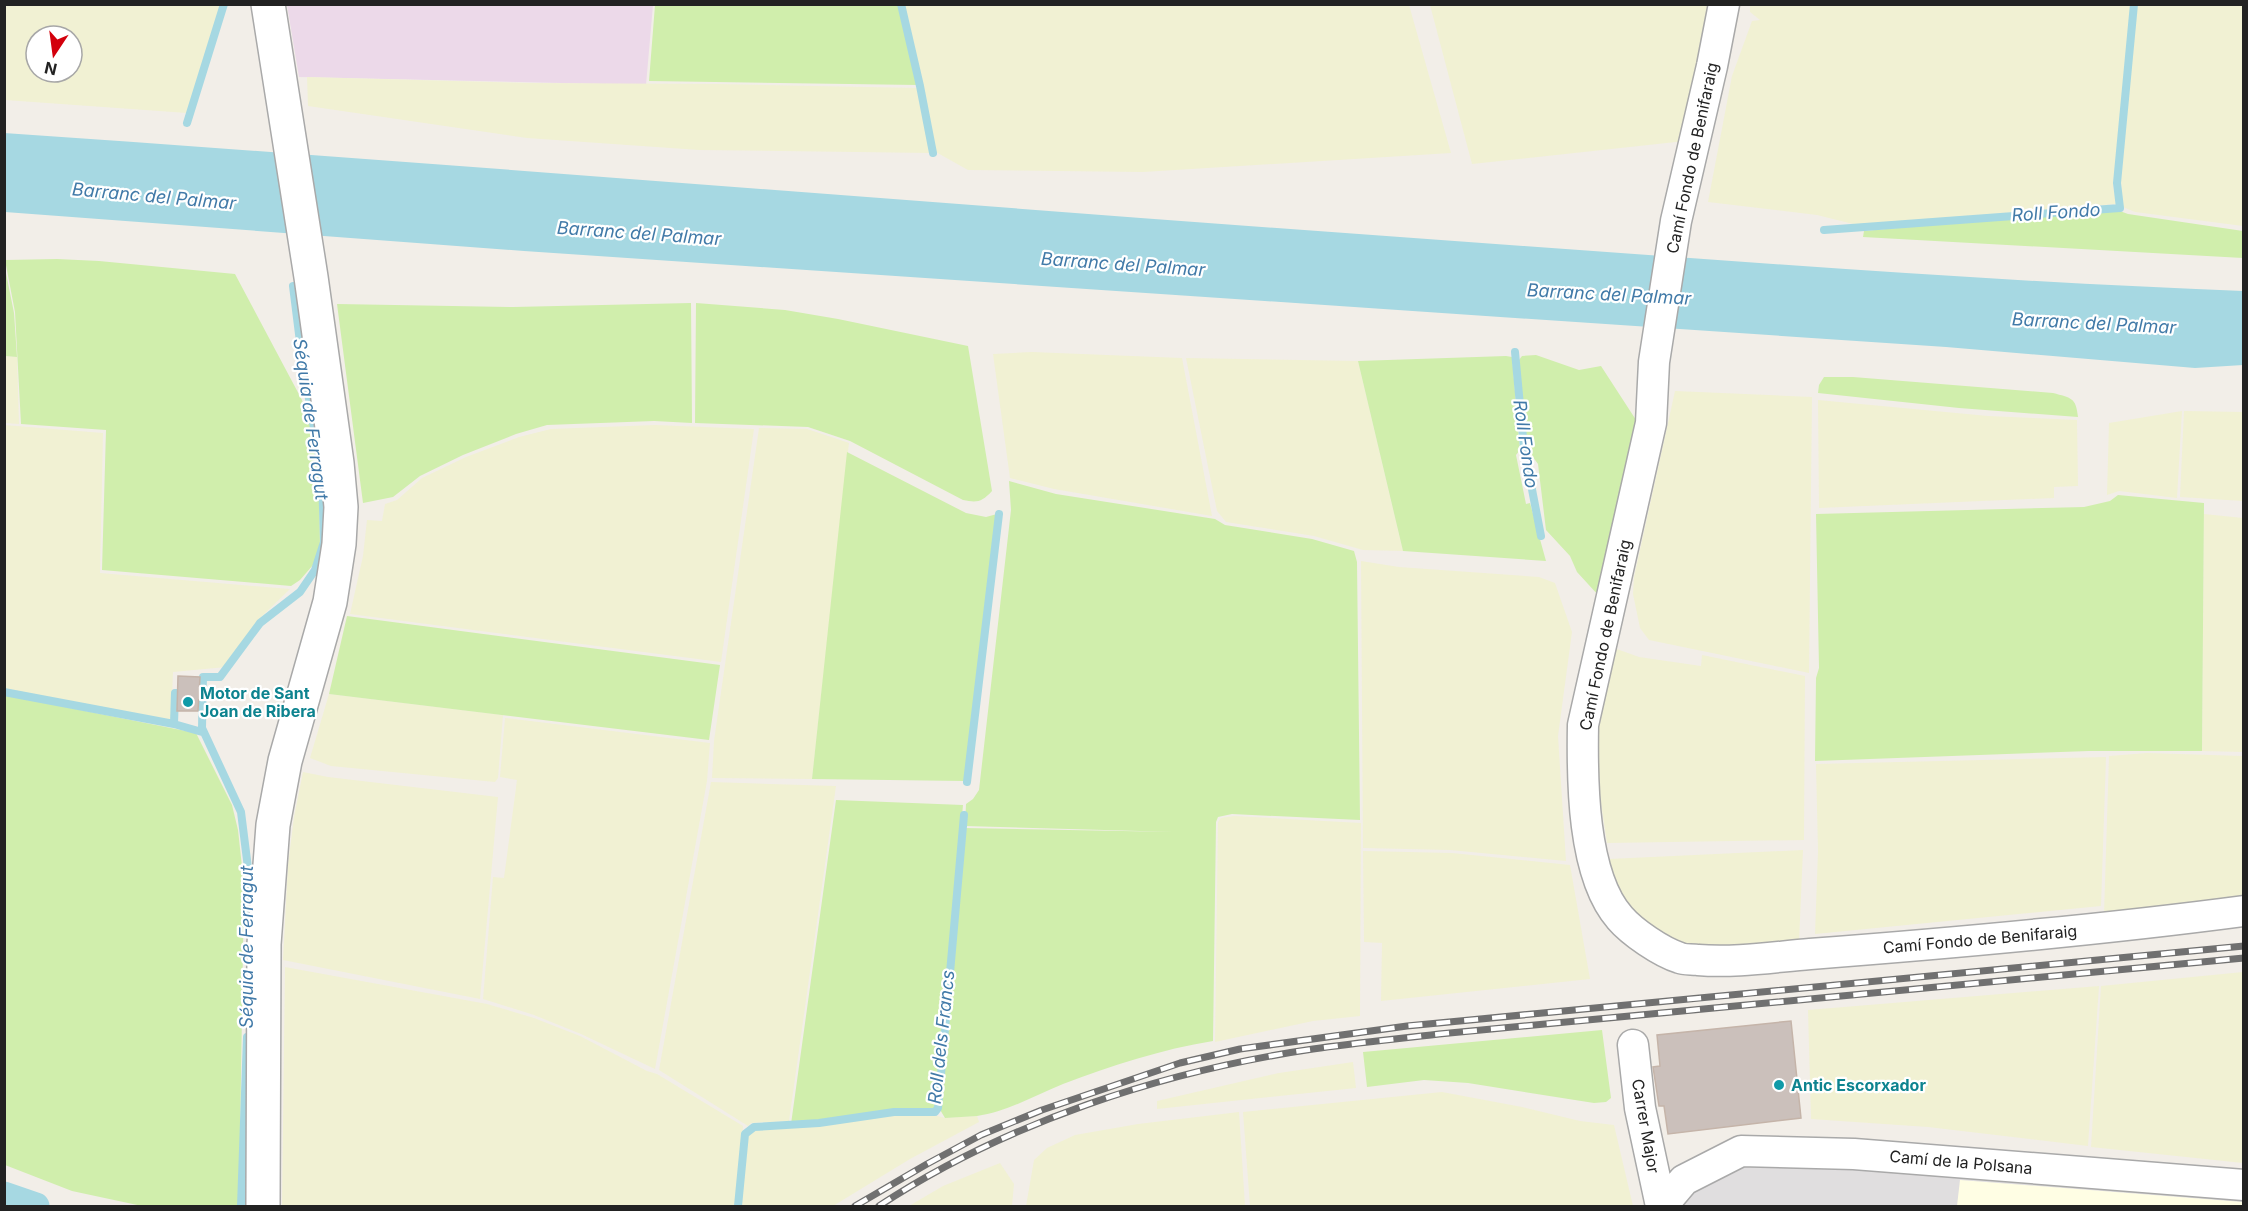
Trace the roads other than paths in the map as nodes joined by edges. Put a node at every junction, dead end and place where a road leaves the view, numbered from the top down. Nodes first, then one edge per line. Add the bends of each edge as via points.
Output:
1 (268, 4) edge
2 (1724, 4) edge
3 (2244, 911) edge
4 (1634, 1045) dead end
5 (1684, 1180) joint
6 (2244, 1185) edge
7 (263, 1206) edge
8 (1662, 1206) edge

1 - 7 street via 311,277 341,507 330,602 285,761 273,825 264,944
2 - 3 street, Camí Fondo de Benifaraig via 1676,221 1654,362 1651,423 1583,725 1586,816 1602,890 1620,918 1649,942 1680,958 1722,962 1947,944
4 - 8 street, Carrer Major via 1640,1108
5 - 6 street, Camí de la Polsana via 1741,1151 1854,1154
5 - 8 street, Carrer Major

